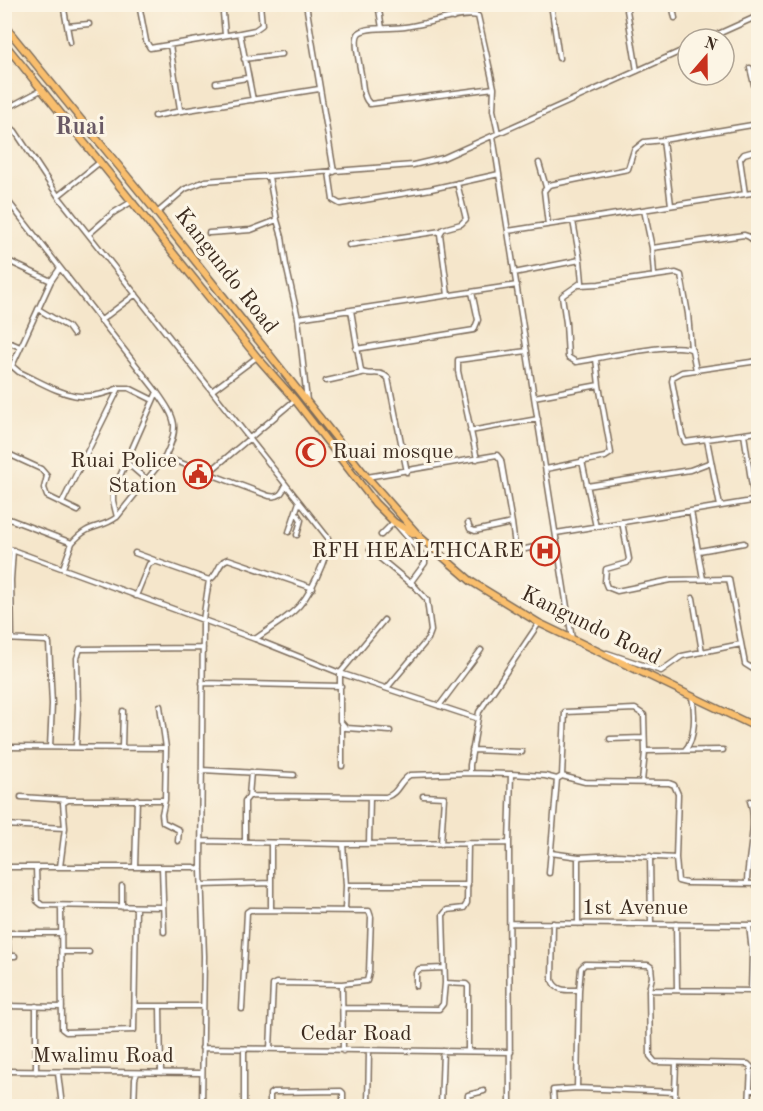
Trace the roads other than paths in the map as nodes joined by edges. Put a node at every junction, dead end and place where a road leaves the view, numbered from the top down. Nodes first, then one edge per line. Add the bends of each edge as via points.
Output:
1 (63, 4) edge
2 (139, 4) edge
3 (260, 4) edge
4 (306, 4) edge
5 (378, 4) edge
6 (450, 4) edge
7 (551, 4) edge
8 (626, 4) edge
9 (672, 4) edge
10 (223, 13) dead end
11 (759, 16) edge
12 (453, 18) junction
13 (675, 18) dead end
14 (89, 24) dead end
15 (4, 25) edge
16 (67, 27) junction
17 (734, 27) edge
18 (382, 28) junction
19 (240, 33) junction
20 (225, 35) junction
21 (70, 42) dead end
22 (4, 43) edge
23 (170, 45) junction
24 (676, 53) edge
25 (282, 54) dead end
26 (559, 58) dead end
27 (244, 59) junction
28 (750, 68) dead end
29 (637, 71) junction
30 (247, 78) junction
31 (216, 82) dead end
32 (319, 88) junction
33 (494, 88) junction
34 (43, 89) junction
35 (253, 100) junction
36 (759, 101) edge
37 (4, 110) edge
38 (182, 111) junction
39 (155, 116) dead end
40 (4, 122) edge
41 (758, 125) edge
42 (498, 134) junction
43 (493, 136) junction
44 (663, 140) junction
45 (759, 150) edge
46 (101, 161) junction
47 (538, 164) dead end
48 (332, 172) junction
49 (499, 174) junction
50 (269, 176) junction
51 (457, 183) junction
52 (546, 187) junction
53 (759, 192) edge
54 (745, 194) junction
55 (4, 196) edge
56 (58, 196) junction
57 (144, 196) junction
58 (133, 202) junction
59 (671, 206) junction
60 (644, 210) junction
61 (157, 213) junction
62 (277, 220) junction
63 (573, 221) junction
64 (548, 225) junction
65 (441, 231) junction
66 (508, 231) junction
67 (209, 233) dead end
68 (89, 234) junction
69 (349, 244) dead end
70 (652, 248) junction
71 (4, 259) edge
72 (758, 259) edge
73 (580, 260) junction
74 (759, 264) edge
75 (60, 268) junction
76 (514, 273) junction
77 (654, 275) junction
78 (51, 281) junction
79 (516, 285) junction
80 (580, 285) junction
81 (472, 291) junction
82 (136, 294) junction
83 (448, 295) junction
84 (38, 309) junction
85 (351, 310) junction
86 (298, 318) junction
87 (100, 321) junction
88 (73, 334) dead end
89 (4, 340) edge
90 (20, 347) junction
91 (691, 348) junction
92 (357, 349) junction
93 (527, 351) junction
94 (257, 357) junction
95 (596, 359) junction
96 (759, 361) edge
97 (696, 370) junction
98 (362, 373) junction
99 (326, 381) dead end
100 (599, 386) junction
101 (119, 388) junction
102 (213, 390) junction
103 (157, 393) junction
104 (534, 397) junction
105 (295, 399) junction
106 (153, 400) junction
107 (307, 404) junction
108 (538, 419) junction
109 (470, 431) junction
110 (759, 432) edge
111 (744, 434) junction
112 (249, 437) junction
113 (707, 440) junction
114 (4, 452) edge
115 (165, 457) junction
116 (477, 459) junction
117 (582, 461) junction
118 (126, 462) junction
119 (711, 462) junction
120 (546, 469) junction
121 (407, 472) junction
122 (207, 474) junction
123 (367, 477) junction
124 (148, 481) junction
125 (286, 485) junction
126 (587, 486) junction
127 (383, 495) junction
128 (756, 500) edge
129 (299, 501) junction
130 (375, 503) junction
131 (62, 504) junction
132 (720, 506) junction
133 (692, 511) junction
134 (78, 512) dead end
135 (296, 512) junction
136 (4, 517) edge
137 (117, 517) junction
138 (394, 522) junction
139 (622, 522) junction
140 (468, 523) dead end
141 (512, 523) junction
142 (596, 527) junction
143 (289, 532) dead end
144 (556, 533) junction
145 (297, 535) dead end
146 (381, 535) dead end
147 (420, 537) junction
148 (557, 542) junction
149 (72, 543) junction
150 (744, 543) dead end
151 (4, 548) edge
152 (13, 550) junction
153 (370, 550) dead end
154 (699, 551) junction
155 (135, 553) dead end
156 (155, 561) junction
157 (63, 568) junction
158 (703, 579) junction
159 (4, 580) edge
160 (11, 580) junction
161 (209, 580) junction
162 (412, 585) junction
163 (312, 588) junction
164 (136, 596) junction
165 (693, 598) dead end
166 (203, 620) junction
167 (384, 620) dead end
168 (539, 623) junction
169 (4, 639) edge
170 (12, 639) junction
171 (255, 639) junction
172 (572, 639) junction
173 (741, 644) junction
174 (202, 648) junction
175 (481, 651) dead end
176 (598, 651) junction
177 (702, 652) junction
178 (759, 668) edge
179 (340, 673) junction
180 (202, 683) junction
181 (340, 686) junction
182 (387, 688) junction
183 (692, 696) junction
184 (705, 702) junction
185 (160, 706) dead end
186 (439, 706) junction
187 (694, 707) junction
188 (123, 711) dead end
189 (476, 718) junction
190 (342, 725) junction
191 (759, 728) edge
192 (390, 732) dead end
193 (644, 738) junction
194 (610, 739) dead end
195 (4, 747) edge
196 (50, 747) junction
197 (76, 747) junction
198 (122, 747) junction
199 (166, 748) junction
200 (472, 750) junction
201 (686, 750) junction
202 (723, 750) dead end
203 (522, 752) dead end
204 (645, 752) junction
205 (342, 766) dead end
206 (202, 770) junction
207 (251, 772) junction
208 (470, 773) junction
209 (511, 774) junction
210 (294, 775) dead end
211 (562, 776) junction
212 (556, 779) junction
213 (642, 782) junction
214 (249, 796) junction
215 (423, 796) dead end
216 (21, 797) dead end
217 (370, 797) junction
218 (137, 799) junction
219 (69, 800) junction
220 (165, 800) junction
221 (750, 801) dead end
222 (4, 825) edge
223 (65, 828) junction
224 (178, 841) dead end
225 (203, 841) junction
226 (245, 842) junction
227 (271, 843) junction
228 (468, 843) junction
229 (509, 843) junction
230 (343, 844) junction
231 (369, 844) junction
232 (441, 844) junction
233 (551, 853) junction
234 (650, 856) junction
235 (579, 857) junction
236 (676, 858) junction
237 (4, 867) edge
238 (36, 867) junction
239 (60, 867) junction
240 (135, 867) junction
241 (162, 867) junction
242 (201, 870) junction
243 (549, 873) dead end
244 (747, 883) junction
245 (271, 884) junction
246 (759, 884) edge
247 (202, 885) junction
248 (346, 885) junction
249 (468, 885) junction
250 (122, 886) dead end
251 (62, 906) junction
252 (122, 907) junction
253 (162, 907) junction
254 (136, 908) junction
255 (271, 909) junction
256 (345, 910) junction
257 (511, 923) junction
258 (553, 923) junction
259 (578, 924) junction
260 (651, 924) junction
261 (676, 924) junction
262 (749, 925) junction
263 (759, 925) edge
264 (164, 932) dead end
265 (6, 933) edge
266 (62, 933) junction
267 (62, 952) junction
268 (89, 952) dead end
269 (7, 956) edge
270 (15, 956) dead end
271 (444, 968) junction
272 (445, 983) junction
273 (342, 984) junction
274 (416, 986) dead end
275 (579, 990) junction
276 (649, 990) junction
277 (677, 990) junction
278 (751, 991) junction
279 (759, 991) edge
280 (4, 1006) edge
281 (36, 1006) junction
282 (135, 1006) junction
283 (160, 1006) junction
284 (203, 1006) junction
285 (62, 1007) junction
286 (342, 1008) junction
287 (242, 1009) dead end
288 (202, 1048) junction
289 (244, 1049) junction
290 (270, 1049) junction
291 (343, 1051) junction
292 (369, 1051) junction
293 (443, 1051) junction
294 (468, 1051) junction
295 (511, 1052) junction
296 (676, 1063) junction
297 (4, 1071) edge
298 (36, 1072) junction
299 (58, 1073) junction
300 (137, 1073) junction
301 (161, 1073) junction
302 (202, 1073) junction
303 (577, 1088) junction
304 (751, 1090) junction
305 (759, 1090) edge
306 (484, 1091) dead end
307 (675, 1092) junction
308 (243, 1106) edge
309 (62, 1107) edge
310 (134, 1107) edge
311 (202, 1107) edge
312 (270, 1107) edge
313 (343, 1107) edge
314 (368, 1107) edge
315 (441, 1107) edge
316 (467, 1107) edge
317 (510, 1107) edge
318 (554, 1107) edge
319 (676, 1107) edge
320 (749, 1107) edge

1 - 16 street
2 - 23 street via 148,46 152,49
3 - 19 street via 262,25
4 - 32 street
5 - 18 street
6 - 12 street
7 - 26 street
8 - 29 street
9 - 13 street
10 - 20 street
11 - 17 street
12 - 18 street via 425,25
12 - 33 street via 478,16
14 - 16 street
15 - 57 highway, Kangundo Road
16 - 21 street
18 - 33 street via 363,31 357,37 368,102 378,104
19 - 20 street
19 - 27 street
20 - 23 street
22 - 34 highway, Kangundo Road
23 - 38 street
24 - 29 street
25 - 27 street
27 - 30 street
28 - 36 street
29 - 42 street
30 - 31 street
30 - 35 street
32 - 35 street
32 - 48 street
33 - 42 street
34 - 37 street
34 - 46 highway, Kangundo Road
35 - 38 street
38 - 39 street
40 - 56 street via 15,131
41 - 44 street
42 - 43 street
43 - 48 street via 429,162
43 - 49 street
44 - 52 street via 644,141 637,146 628,169
44 - 59 street
45 - 54 street via 744,154 741,159
46 - 56 street
46 - 58 highway, Kangundo Road
47 - 52 street
48 - 50 street
48 - 51 street via 333,200 340,204
49 - 51 street
49 - 66 street
50 - 61 street via 200,182 185,189
50 - 62 street
51 - 65 street via 466,219
52 - 64 street
53 - 54 street
54 - 59 street
55 - 75 street
56 - 68 street
57 - 58 highway
57 - 61 highway, Kangundo Road
58 - 68 street
58 - 94 highway, Kangundo Road
59 - 60 street
60 - 63 street
60 - 70 street
61 - 107 highway, Kangundo Road
62 - 67 street via 251,230
62 - 86 street
63 - 64 street
63 - 73 street
64 - 66 street
65 - 69 street
65 - 83 street
66 - 76 street
68 - 82 street
70 - 72 street via 744,235 753,238
70 - 77 street
71 - 78 street
72 - 74 street
73 - 76 street
73 - 80 street
75 - 78 street
75 - 87 street
76 - 79 street
77 - 80 street
77 - 91 street via 681,275
78 - 84 street
79 - 81 street
79 - 93 street
80 - 95 street via 562,296 568,357 576,362
81 - 83 street
81 - 92 street via 478,320 474,330
82 - 87 street
82 - 102 street
83 - 85 street
84 - 88 street
84 - 90 street
85 - 86 street
85 - 92 street
86 - 107 street
87 - 103 street
89 - 90 street
90 - 101 street via 12,364 15,369 69,395 81,398
91 - 95 street via 652,349
91 - 97 street
92 - 98 street
93 - 104 street
93 - 109 street via 458,360
94 - 102 street
94 - 105 highway, Kangundo Road
95 - 100 street
96 - 97 street
97 - 113 street via 676,374 672,381 683,439
98 - 99 street
98 - 121 street via 381,373 388,378
100 - 104 street
100 - 117 street via 611,453
101 - 106 street via 129,388
101 - 131 street
102 - 112 street
103 - 106 street
103 - 115 street via 175,421
104 - 108 street
105 - 112 street
105 - 130 highway, Kangundo Road
106 - 118 street
107 - 123 highway, Kangundo Road
108 - 109 street
108 - 120 street
109 - 116 street
110 - 111 street
111 - 113 street
111 - 128 street
112 - 122 street
112 - 125 street
113 - 119 street
114 - 131 street via 45,472 45,493
115 - 122 street
115 - 124 street
116 - 121 street
116 - 141 street via 494,455 500,458
117 - 120 street
117 - 126 street
118 - 124 street
118 - 137 street via 112,498
119 - 126 street via 690,470
119 - 132 street
120 - 144 street
121 - 123 street
122 - 125 street via 276,497
123 - 127 highway, Kangundo Road
124 - 137 street
125 - 129 street
126 - 142 street
127 - 130 highway
127 - 147 highway, Kangundo Road
128 - 132 street
129 - 135 street
129 - 163 street via 329,544
130 - 138 highway, Kangundo Road
131 - 134 street
132 - 133 street
133 - 139 street
133 - 154 street
135 - 143 street
135 - 145 street via 301,520
136 - 149 street
137 - 149 street via 87,529
138 - 146 street
138 - 147 highway, Kangundo Road
138 - 162 street via 426,560
139 - 142 street
139 - 158 street via 629,559 606,569 605,582 611,590
140 - 141 street via 475,531
141 - 148 street via 518,549
142 - 144 street
144 - 148 street
147 - 168 highway, Kangundo Road via 472,582
148 - 172 street
149 - 157 street
150 - 154 street
151 - 152 street
152 - 157 street
152 - 160 street
153 - 162 street
154 - 158 street
155 - 156 street
156 - 161 street
156 - 164 street
157 - 164 street
158 - 173 street via 729,579
159 - 160 street
160 - 170 street
161 - 163 street via 228,559
161 - 166 street
162 - 182 street via 427,600 430,634
163 - 171 street via 299,608
164 - 166 street
165 - 177 street
166 - 171 street
166 - 174 street
167 - 179 street
168 - 172 highway, Kangundo Road
168 - 189 street
169 - 170 street
170 - 196 street via 49,643
171 - 179 street
172 - 176 highway, Kangundo Road
173 - 177 street
173 - 178 street via 745,664
174 - 180 street
174 - 197 street via 80,649
175 - 186 street
176 - 177 street via 657,671 679,657
176 - 183 highway, Kangundo Road
179 - 181 street
179 - 182 street
180 - 181 street
180 - 206 street
181 - 190 street
182 - 186 street
183 - 184 highway, Kangundo Road
183 - 187 street
184 - 187 street
184 - 191 highway, Kangundo Road
185 - 199 street
186 - 189 street
187 - 201 street via 691,740
188 - 198 street
189 - 200 street
190 - 192 street
190 - 205 street
193 - 194 street
193 - 204 street
193 - 211 street via 644,715 635,709 565,712
195 - 196 street
196 - 197 street
197 - 198 street
198 - 199 street
199 - 220 street
200 - 203 street
200 - 208 street
201 - 202 street
201 - 204 street
204 - 213 street
206 - 207 street
206 - 225 street
207 - 210 street
207 - 214 street
208 - 209 street
208 - 217 street via 410,775 392,795
209 - 212 street
209 - 229 street
211 - 212 street
211 - 213 street via 585,782
212 - 233 street
213 - 236 street via 669,783 677,789
214 - 217 street
214 - 226 street via 245,801
215 - 232 street via 444,797
216 - 219 street
217 - 231 street
218 - 219 street
218 - 220 street
218 - 240 street
219 - 223 street via 63,803
220 - 224 street via 163,822 179,830
221 - 244 street via 752,832
222 - 223 street
223 - 239 street
225 - 226 street
225 - 242 street
226 - 227 street
227 - 230 street
227 - 245 street
228 - 229 street
228 - 232 street
228 - 249 street
229 - 257 street
230 - 231 street
230 - 248 street
231 - 232 street
233 - 235 street
233 - 243 street
234 - 235 street
234 - 236 street
234 - 260 street
235 - 259 street
236 - 244 street via 676,877 681,883
237 - 238 street
238 - 239 street
238 - 251 street via 39,904
239 - 240 street
240 - 241 street
241 - 242 street
241 - 253 street
242 - 247 street
244 - 246 street
245 - 247 street
245 - 255 street
247 - 284 street
248 - 249 street
248 - 256 street
249 - 271 street via 466,906 447,910 443,915
250 - 252 street
251 - 252 street
251 - 266 street
252 - 254 street
253 - 254 street
253 - 264 street
254 - 282 street
255 - 256 street
255 - 287 street via 250,910 246,914
256 - 273 street via 370,913 369,972 365,982
257 - 258 street, 1st Avenue
257 - 295 street
258 - 259 street, 1st Avenue
258 - 275 street via 553,984 560,989
259 - 260 street, 1st Avenue
260 - 261 street, 1st Avenue
261 - 262 street, 1st Avenue
261 - 277 street
262 - 263 street, 1st Avenue
262 - 278 street
265 - 266 street
265 - 269 street
266 - 267 street
267 - 268 street
267 - 285 street
269 - 270 street
271 - 272 street
271 - 274 street via 419,969
272 - 286 street via 439,1009
272 - 294 street via 468,987
273 - 286 street
273 - 290 street via 273,985
275 - 276 street via 585,964 648,965 652,977
275 - 303 street
276 - 277 street
276 - 296 street via 650,1056 655,1062
277 - 278 street
278 - 279 street
280 - 281 street
281 - 285 street
281 - 298 street
282 - 283 street
282 - 285 street via 133,1032 66,1032 62,1029
283 - 284 street
283 - 301 street
284 - 288 street
286 - 291 street
288 - 289 street, Cedar Road
288 - 302 street
289 - 290 street, Cedar Road
289 - 308 street
290 - 291 street, Cedar Road
291 - 292 street, Cedar Road
292 - 293 street, Cedar Road
292 - 314 street
293 - 294 street, Cedar Road
293 - 315 street
294 - 295 street, Cedar Road
295 - 317 street
296 - 304 street via 748,1064
296 - 307 street
297 - 298 street, Mwalimu Road
298 - 299 street, Mwalimu Road
299 - 300 street, Mwalimu Road
299 - 309 street
300 - 301 street, Mwalimu Road
300 - 310 street
301 - 302 street, Mwalimu Road
302 - 311 street
303 - 307 street
303 - 318 street via 553,1090
304 - 305 street
304 - 320 street
306 - 316 street via 470,1093
307 - 319 street
312 - 313 street via 273,1092 341,1091

